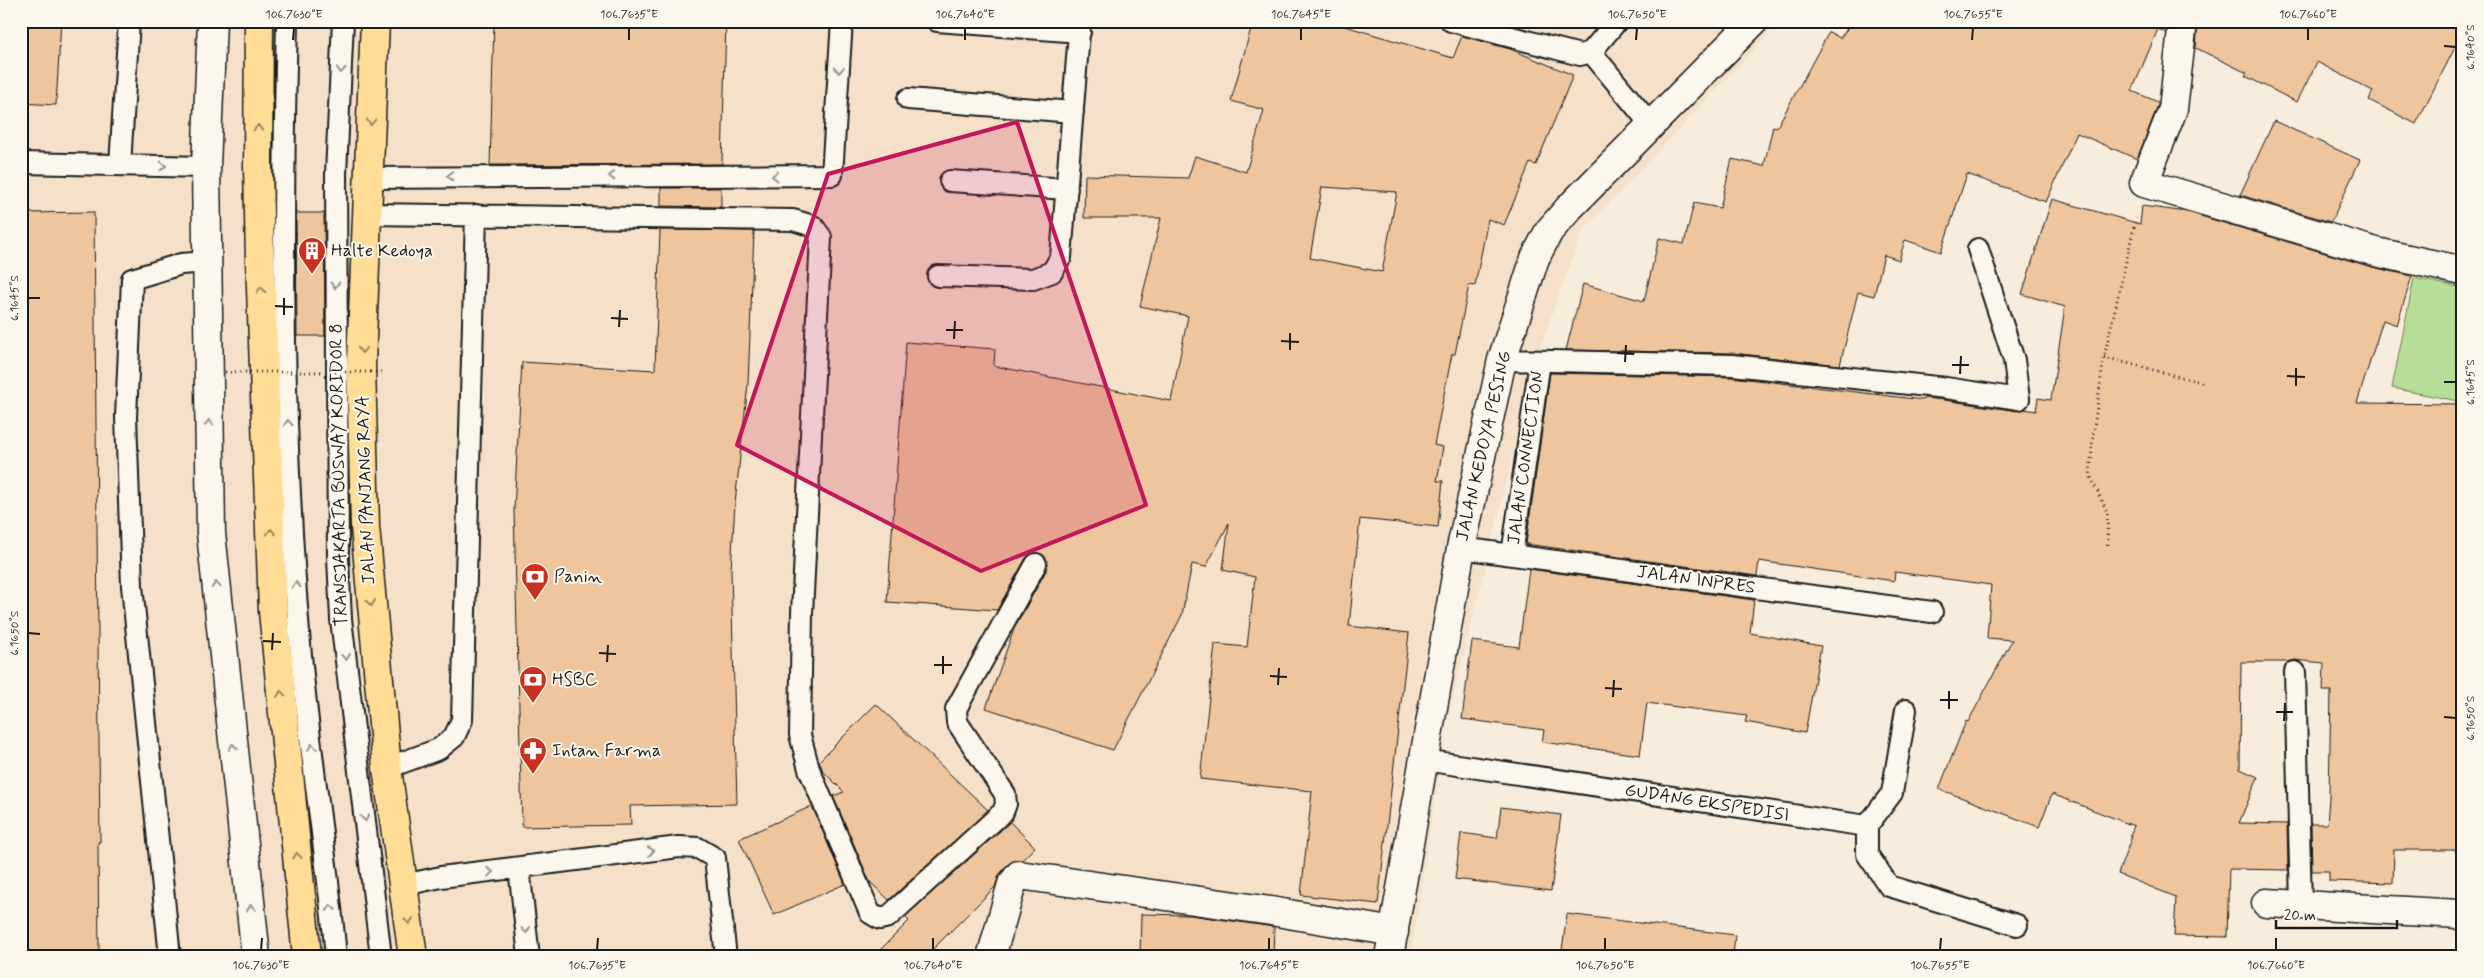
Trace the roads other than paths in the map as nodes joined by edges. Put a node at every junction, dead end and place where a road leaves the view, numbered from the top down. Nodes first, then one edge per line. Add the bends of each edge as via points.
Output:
1 (129, 21) edge
2 (212, 21) edge
3 (259, 21) edge
4 (287, 21) edge
5 (343, 21) edge
6 (374, 21) edge
7 (842, 21) edge
8 (937, 21) edge
9 (1451, 21) edge
10 (1617, 21) edge
11 (1754, 21) edge
12 (2183, 21) edge
13 (1080, 26) edge
14 (1591, 52) junction
15 (908, 99) dead end
16 (1073, 112) junction
17 (1652, 125) junction
18 (21, 163) edge
19 (120, 165) junction
20 (206, 167) junction
21 (368, 178) junction
22 (950, 181) dead end
23 (1067, 189) junction
24 (366, 214) junction
25 (476, 215) junction
26 (1978, 249) dead end
27 (207, 262) junction
28 (2463, 270) edge
29 (938, 276) dead end
30 (1502, 360) junction
31 (1540, 361) junction
32 (1461, 548) junction
33 (1512, 555) junction
34 (1036, 564) dead end
35 (1932, 612) dead end
36 (2295, 672) dead end
37 (1906, 710) dead end
38 (1424, 760) junction
39 (387, 768) junction
40 (1867, 826) junction
41 (520, 868) junction
42 (404, 885) junction
43 (2266, 903) dead end
44 (2300, 904) junction
45 (2463, 916) edge
46 (2017, 925) dead end
47 (1392, 945) edge
48 (170, 957) edge
49 (256, 957) edge
50 (307, 957) edge
51 (336, 957) edge
52 (381, 957) edge
53 (414, 957) edge
54 (529, 957) edge
55 (726, 957) edge
56 (991, 957) edge

1 - 19 lane
2 - 20 street
50 -> 3 main road via 273,612 260,251
51 -> 4 lane via 298,621 292,520 284,342
5 -> 52 lane, TRANSJAKARTA BUSWAY KORIDOR 8 via 336,174 338,558 342,619
6 -> 21 main road, JALAN PANJANG RAYA
7 -> 21 lane via 832,175
8 - 13 lane
9 - 14 lane via 1580,54
10 - 14 lane
11 - 17 street, JALAN KEDOYA PESING
12 - 28 street via 2174,104 2144,183 2376,252
13 - 16 lane
14 - 17 lane
15 - 16 lane
16 - 23 lane
17 - 30 street, JALAN KEDOYA PESING via 1549,231 1535,258
18 - 19 lane
19 -> 20 lane
20 - 27 street
21 - 24 main road, JALAN PANJANG RAYA
22 - 23 lane
23 - 29 lane via 1061,256 1052,272 1033,279
24 - 25 lane
24 -> 39 main road, JALAN PANJANG RAYA via 361,364 365,527
25 - 34 lane via 793,220 813,226 821,237 802,613 800,735 809,769 870,913 880,919 888,917 1003,812 1005,794 963,733 957,722 956,709
25 - 39 lane via 462,720 454,737 439,749
26 - 31 lane via 2014,360 2019,399 1732,365
27 - 48 lane via 181,264 132,279 126,417 132,586
49 -> 27 street via 211,533
30 - 31 lane
30 - 32 street, JALAN KEDOYA PESING
31 - 33 lane, JALAN CONNECTION
32 - 33 lane, JALAN INPRES
32 - 38 street, JALAN KEDOYA PESING
33 - 35 lane, JALAN INPRES
36 - 44 lane
37 - 40 lane via 1892,793
38 - 40 lane, GUDANG EKSPEDISI
38 - 47 street, JALAN KEDOYA PESING
39 - 42 main road, JALAN PANJANG RAYA
40 - 46 lane via 1867,854 1890,886
42 -> 41 lane via 441,877
41 -> 54 lane
41 -> 55 lane via 679,847 698,848 715,858
42 -> 53 main road, JALAN PANJANG RAYA
43 - 44 street
44 - 45 street
47 - 56 street via 1261,910 1019,875 1012,884

